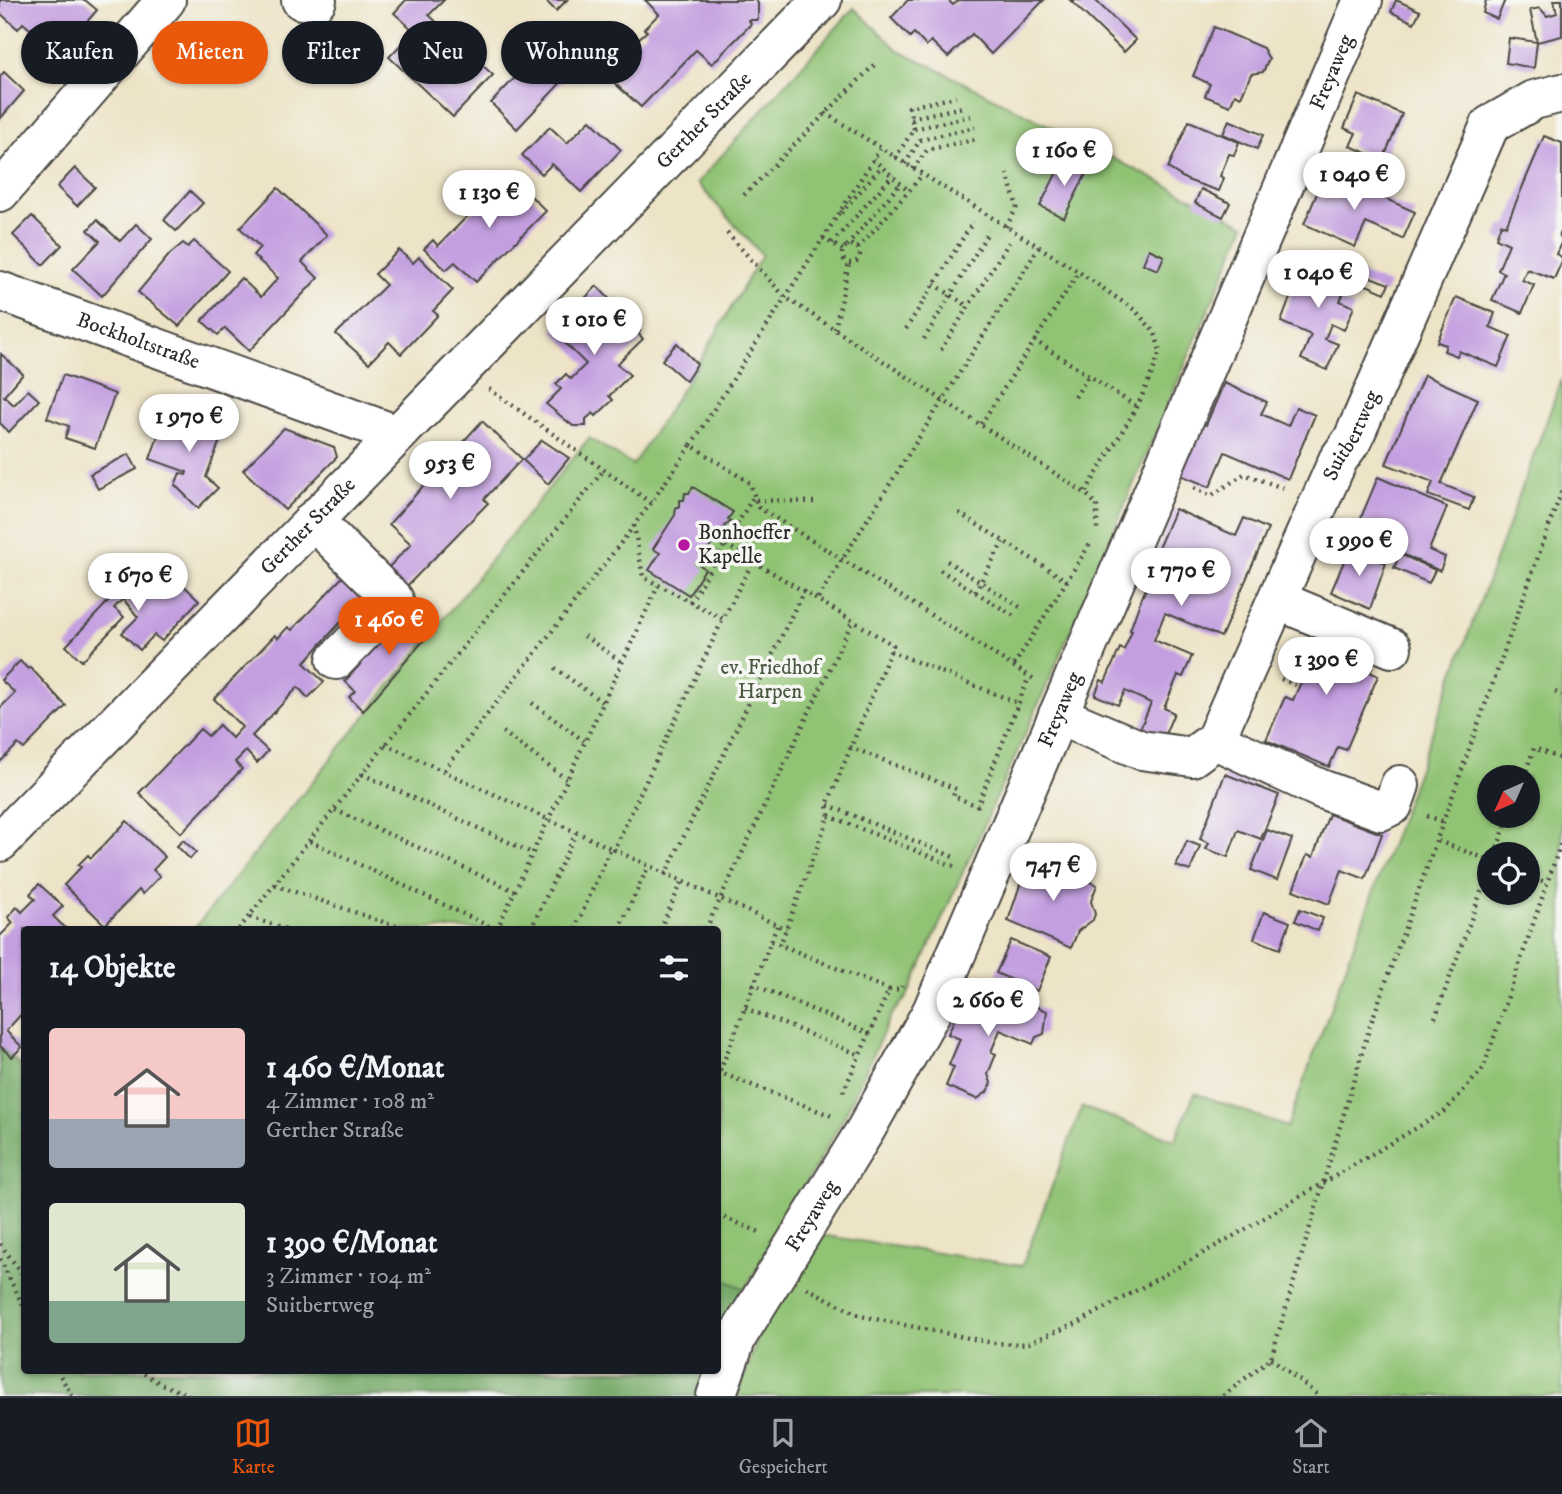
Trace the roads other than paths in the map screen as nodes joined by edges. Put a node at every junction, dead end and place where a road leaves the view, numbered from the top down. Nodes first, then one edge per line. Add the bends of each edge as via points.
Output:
1 (166, 0) edge
2 (301, 0) edge
3 (317, 0) edge
4 (822, 0) edge
5 (1363, 0) edge
6 (1562, 93) edge
7 (0, 192) edge
8 (0, 291) edge
9 (395, 434) junction
10 (313, 520) junction
11 (1277, 600) junction
12 (1392, 648) dead end
13 (336, 660) dead end
14 (1062, 705) junction
15 (1215, 740) junction
16 (1400, 785) dead end
17 (0, 842) edge
18 (716, 1396) edge

1 - 7 street
2 - 3 street
4 - 9 street, Gerther Straße
5 - 14 street, Freyaweg
6 - 11 street, Suitbertweg via 1534,100 1490,125
8 - 9 street, Bockholtstraße
9 - 10 street, Gerther Straße
10 - 13 street via 394,600
10 - 17 street, Gerther Straße
11 - 12 street
11 - 15 street, Suitbertweg
14 - 15 street via 1142,750 1192,757
14 - 18 street, Freyaweg via 932,1011 866,1129 774,1248
15 - 16 street via 1381,811 1393,805

